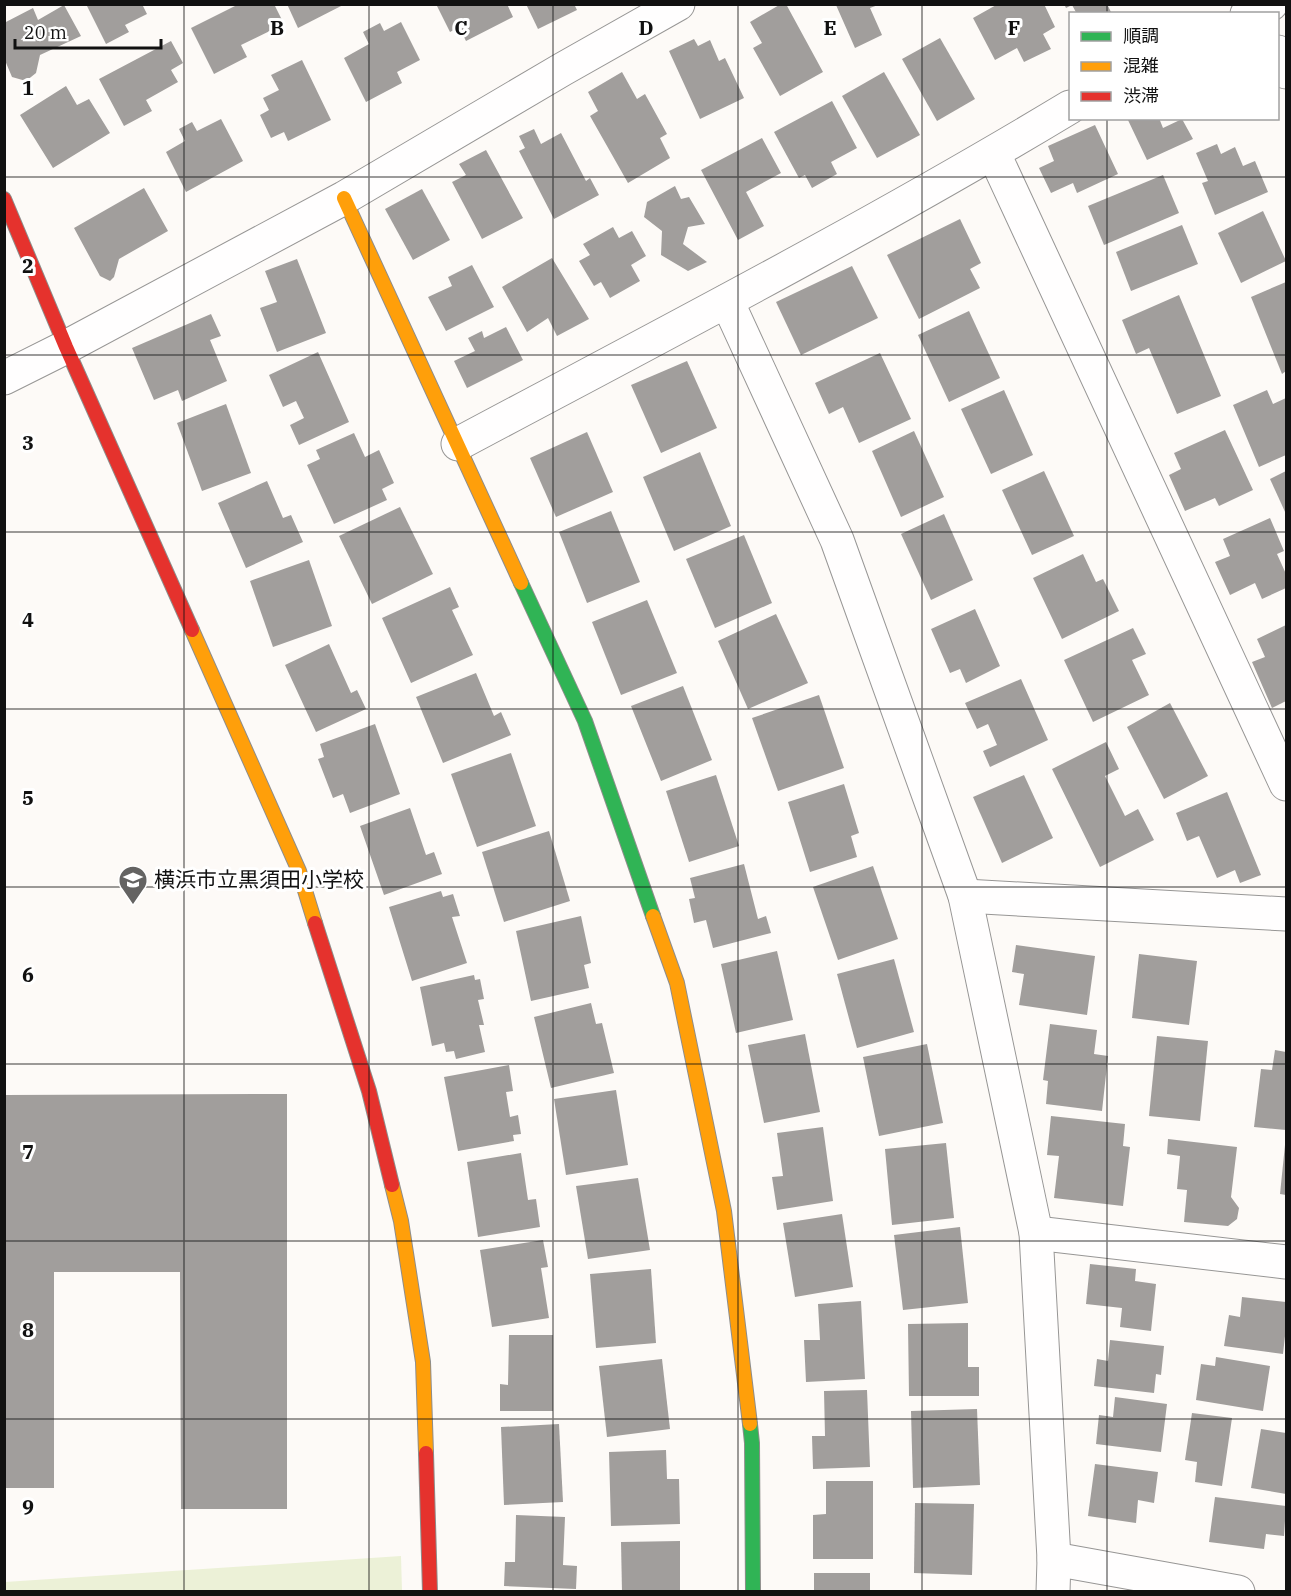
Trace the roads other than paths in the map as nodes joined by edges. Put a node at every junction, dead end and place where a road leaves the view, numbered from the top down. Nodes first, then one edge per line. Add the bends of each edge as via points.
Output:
1 (678, 4) edge
2 (1279, 54) edge
3 (1287, 72) edge
4 (1069, 108) edge
5 (994, 154) junction
6 (344, 198) junction
7 (4, 199) edge
8 (727, 301) junction
9 (66, 347) junction
10 (4, 378) edge
11 (458, 444) junction
12 (1287, 784) edge
13 (965, 896) junction
14 (1287, 914) edge
15 (1035, 1233) junction
16 (1287, 1262) edge
17 (1054, 1559) junction
18 (430, 1592) edge
19 (753, 1592) edge
20 (1053, 1592) edge
21 (1238, 1592) edge

1 - 6 street
2 - 3 street
4 - 5 street
5 - 8 street
5 - 12 street
6 - 9 street
6 - 11 street
7 - 9 street
8 - 11 street
8 - 13 street via 837,540
9 - 10 street
9 - 18 street via 299,871 369,1091 401,1221 423,1362
11 - 19 street via 585,721 677,983 725,1223 752,1443
13 - 14 street
13 - 15 street
15 - 16 street
15 - 17 street
17 - 20 street
17 - 21 street

